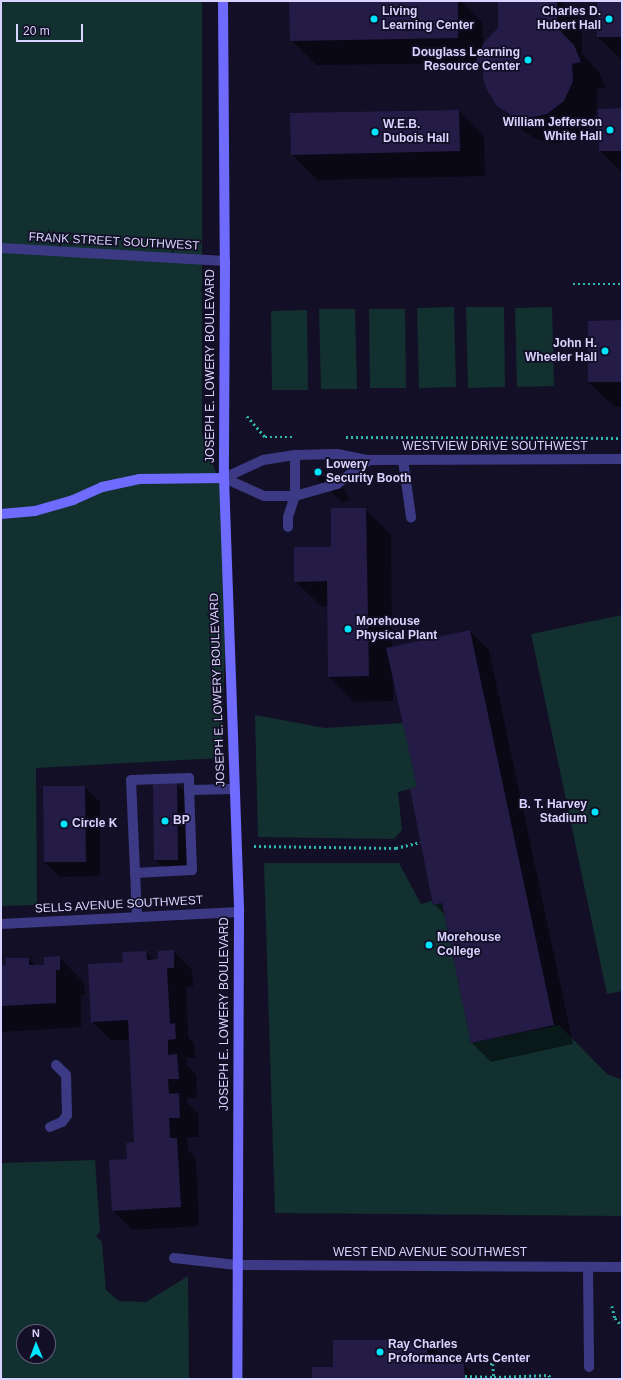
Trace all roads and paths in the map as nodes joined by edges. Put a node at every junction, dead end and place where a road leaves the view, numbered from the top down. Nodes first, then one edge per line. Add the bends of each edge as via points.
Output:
1 (223, 1) edge
2 (1, 248) edge
3 (225, 261) junction
4 (573, 284) dead end
5 (622, 284) edge
6 (247, 416) dead end
7 (296, 437) dead end
8 (344, 437) dead end
9 (622, 438) edge
10 (295, 455) junction
11 (622, 459) edge
12 (369, 460) junction
13 (403, 460) junction
14 (224, 478) junction
15 (295, 496) junction
16 (1, 514) edge
17 (411, 517) dead end
18 (288, 527) dead end
19 (189, 790) junction
20 (235, 790) junction
21 (420, 842) dead end
22 (254, 846) dead end
23 (135, 873) junction
24 (239, 912) junction
25 (137, 917) junction
26 (1, 924) edge
27 (56, 1065) dead end
28 (50, 1127) dead end
29 (174, 1258) dead end
30 (237, 1265) junction
31 (588, 1267) junction
32 (622, 1268) edge
33 (612, 1306) dead end
34 (622, 1326) edge
35 (490, 1364) dead end
36 (589, 1367) dead end
37 (465, 1376) dead end
38 (494, 1377) junction
39 (549, 1378) edge
40 (237, 1379) edge

1 - 3 main road, JOSEPH E. LOWERY BOULEVARD
2 - 3 street, FRANK STREET SOUTHWEST
3 - 14 main road, JOSEPH E. LOWERY BOULEVARD
4 - 5 path
6 - 7 path via 265,437
8 - 9 path
10 - 12 street, WESTVIEW DRIVE SOUTHWEST via 337,454
10 - 14 street, WESTVIEW DRIVE SOUTHWEST via 262,460
10 - 15 street
11 - 13 street, WESTVIEW DRIVE SOUTHWEST
12 - 13 street, WESTVIEW DRIVE SOUTHWEST
12 - 15 street, WESTVIEW DRIVE SOUTHWEST via 337,484
13 - 17 street
14 - 15 street, WESTVIEW DRIVE SOUTHWEST via 264,496
14 - 16 main road, WESTVIEW DRIVE SOUTHWEST via 139,479 102,487 74,500 35,511
14 - 20 main road, JOSEPH E. LOWERY BOULEVARD
15 - 18 street via 288,517
19 - 20 street
19 - 23 street via 192,870
19 - 23 street via 189,778 130,780
20 - 24 main road, JOSEPH E. LOWERY BOULEVARD
21 - 22 path via 396,848
23 - 25 street
24 - 25 street, SELLS AVENUE SOUTHWEST
24 - 30 main road, JOSEPH E. LOWERY BOULEVARD
25 - 26 street, SELLS AVENUE SOUTHWEST
27 - 28 street via 66,1074 68,1115 62,1122
29 - 30 street, WEST END AVENUE SOUTHWEST
30 - 31 street, WEST END AVENUE SOUTHWEST
30 - 40 main road, JOSEPH E. LOWERY BOULEVARD
31 - 32 street, WEST END AVENUE SOUTHWEST
31 - 36 street
33 - 34 path via 615,1318
35 - 38 path via 493,1364
37 - 38 path
38 - 39 path

